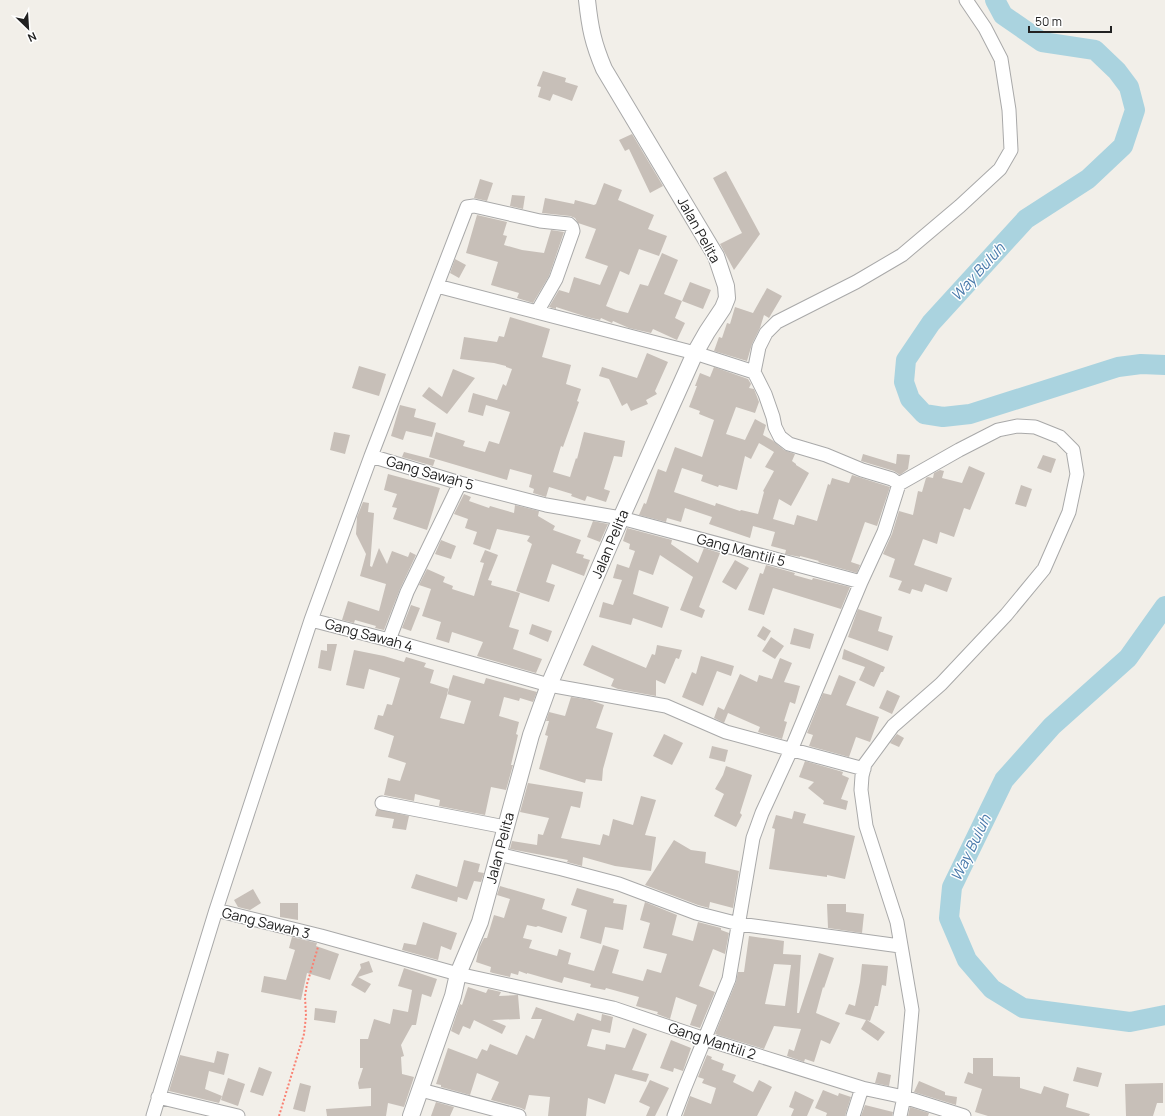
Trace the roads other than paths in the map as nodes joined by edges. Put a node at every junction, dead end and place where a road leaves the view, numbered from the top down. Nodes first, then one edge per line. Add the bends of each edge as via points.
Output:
1 (587, 0) edge
2 (966, 0) edge
3 (437, 286) junction
4 (536, 312) junction
5 (695, 353) junction
6 (754, 372) junction
7 (371, 456) junction
8 (460, 483) junction
9 (899, 484) junction
10 (621, 518) junction
11 (861, 582) junction
12 (311, 620) junction
13 (390, 640) junction
14 (549, 685) junction
15 (791, 750) junction
16 (864, 769) junction
17 (382, 803) dead end
18 (505, 827) junction
19 (498, 854) junction
20 (216, 910) junction
21 (739, 924) junction
22 (900, 946) junction
23 (458, 974) junction
24 (705, 1039) junction
25 (862, 1088) junction
26 (421, 1090) junction
27 (158, 1097) junction
28 (904, 1097) junction
29 (475, 1111) edge
30 (153, 1116) edge
31 (238, 1116) edge
32 (411, 1116) edge
33 (519, 1116) edge
34 (674, 1116) edge
35 (853, 1116) edge
36 (900, 1116) edge
37 (964, 1116) edge

1 - 5 street, Jalan Pelita via 595,47 604,69 716,256 722,272 727,298
2 - 6 street via 985,28 1001,59 1009,110 1011,150 1000,169 902,255 856,282 777,322 766,333 759,347
3 - 4 street
3 - 4 street, Gang Sawah 5 via 467,207 474,206 540,221 569,224 573,231 559,270
3 - 7 street, Gang Sawah 5
4 - 5 street
5 - 6 street
5 - 10 street, Jalan Pelita
6 - 9 street via 765,394 775,427 780,437 789,444 826,455 892,479
7 - 8 street, Gang Sawah 5
7 - 12 street, Gang Sawah 4
8 - 10 street, Gang Sawah 5 via 546,505
8 - 13 street via 408,592
9 - 11 street via 884,532
9 - 16 street via 998,430 1017,426 1034,427 1060,437 1073,450 1077,474 1069,512 1044,569 1006,615 940,684 893,726
10 - 11 street, Gang Mantili 5
10 - 14 street, Jalan Pelita
11 - 15 street
12 - 13 street, Gang Sawah 4
12 - 20 street
13 - 14 street, Gang Sawah 4
14 - 15 street, Gang Sawah 4 via 666,706 726,732
14 - 18 street, Jalan Pelita via 531,735
15 - 16 street, Gang Sawah 4
15 - 21 street via 753,838
16 - 22 street via 861,790 866,826 897,922
17 - 18 street
18 - 19 street, Jalan Pelita
19 - 21 street via 619,884 696,913
19 - 23 street, Jalan Pelita via 480,922
20 - 23 street, Gang Sawah 3
20 - 27 street, Gang Sawah 3
21 - 22 street
21 - 24 street via 729,979
22 - 28 street via 912,1010
23 - 24 street, Gang Mantili 2 via 613,1008
23 - 26 street, Jalan Pelita
24 - 25 street, Gang Mantili 2
24 - 34 street
25 - 28 street, Gang Mantili 2
25 - 35 street
26 - 29 street
26 - 32 street, Jalan Pelita
27 - 30 street, Gang Sawah 3
27 - 31 street
28 - 36 street
28 - 37 street, Gang Mantili 2
29 - 33 street

